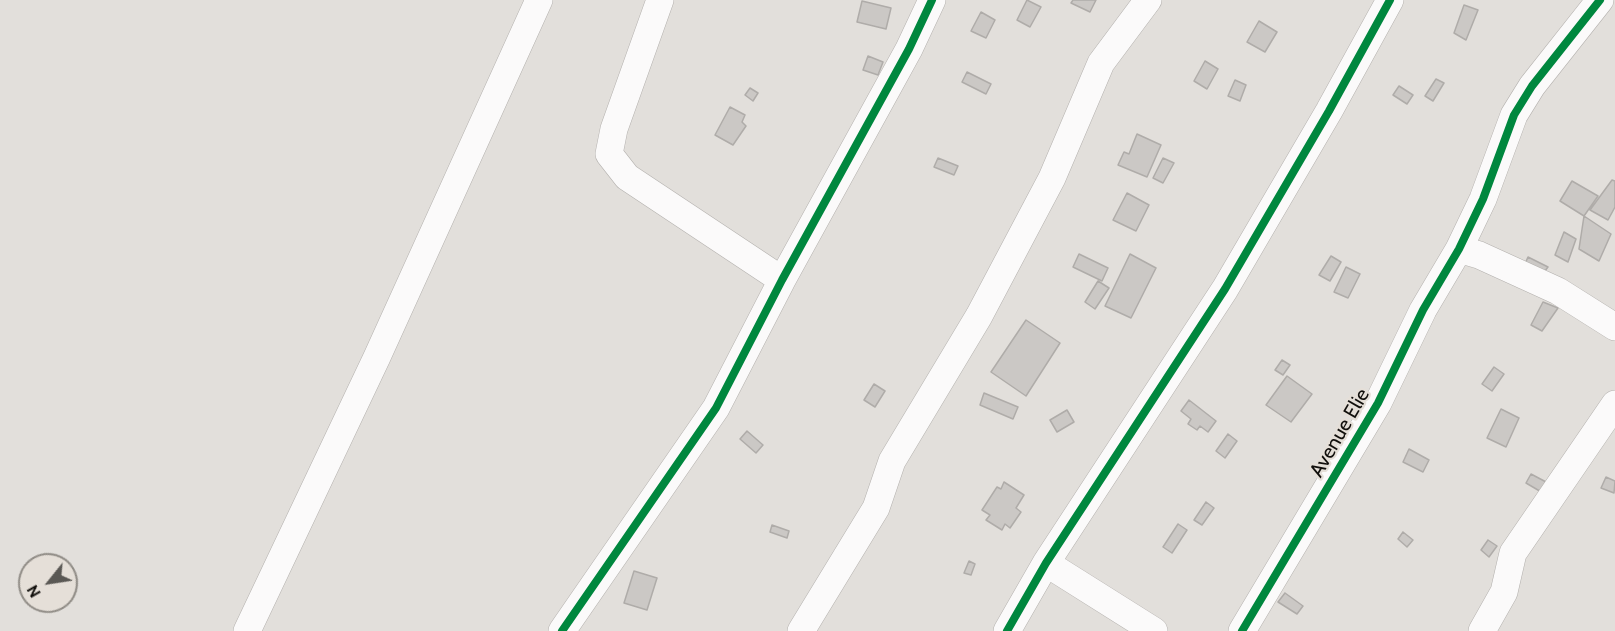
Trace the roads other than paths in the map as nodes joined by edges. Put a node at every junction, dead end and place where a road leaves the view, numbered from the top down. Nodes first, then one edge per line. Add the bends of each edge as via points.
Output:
1 (539, 0) edge
2 (660, 0) edge
3 (932, 0) edge
4 (1148, 0) edge
5 (1390, 0) edge
6 (1600, 0) edge
7 (1459, 249) junction
8 (782, 280) junction
9 (1615, 327) edge
10 (1615, 404) edge
11 (1046, 563) junction
12 (247, 631) edge
13 (562, 631) edge
14 (801, 631) edge
15 (1007, 631) edge
16 (1154, 631) edge
17 (1242, 631) edge
18 (1482, 631) edge

1 - 12 street
2 - 8 street via 614,129 609,154 627,177
3 - 8 street
4 - 14 street via 1101,63 1052,178 990,297 892,461 876,508
5 - 11 street via 1225,290
6 - 7 street, Avenue Elie via 1532,86 1514,116 1484,199
7 - 9 street via 1558,291
7 - 17 street, Avenue Elie via 1423,310 1378,403
8 - 13 street via 716,408
10 - 18 street via 1513,553 1504,592
11 - 15 street
11 - 16 street

